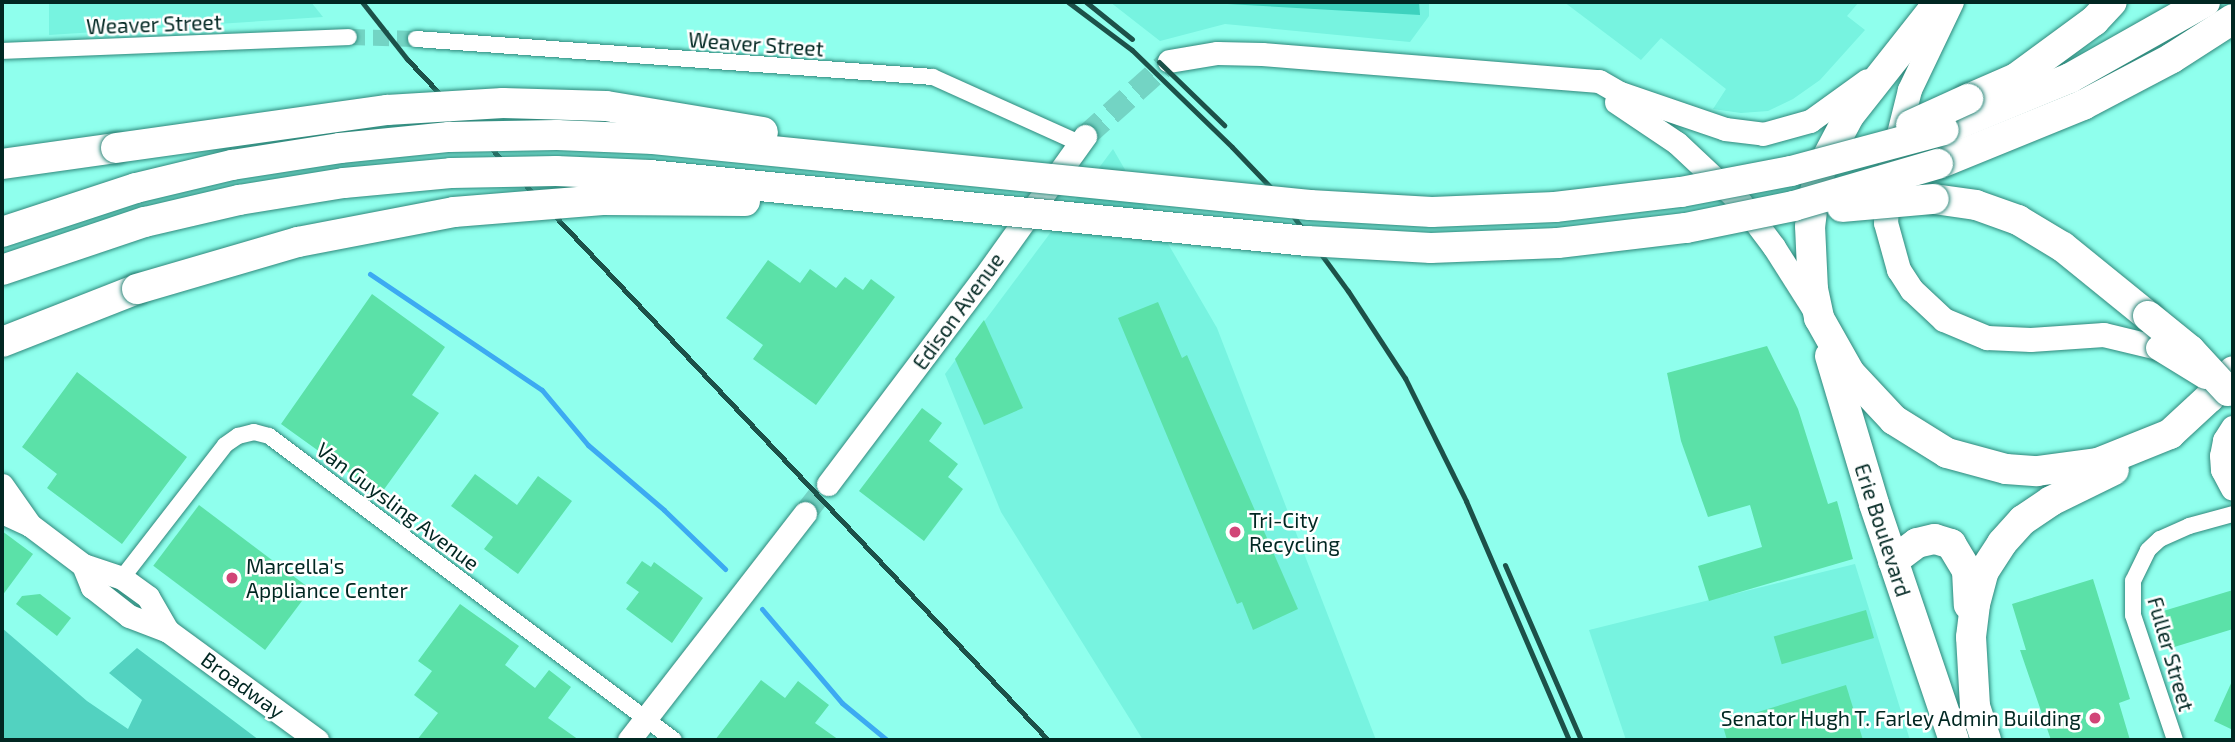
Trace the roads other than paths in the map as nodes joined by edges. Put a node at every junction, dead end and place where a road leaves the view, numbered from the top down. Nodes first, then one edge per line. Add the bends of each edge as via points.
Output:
1 (1939, 2) edge
2 (1952, 2) edge
3 (2112, 2) edge
4 (2205, 2) edge
5 (2233, 19) edge
6 (349, 37) tunnel mouth
7 (416, 39) tunnel mouth
8 (1905, 44) junction
9 (2, 51) edge
10 (1169, 61) tunnel mouth
11 (1480, 74) junction
12 (1082, 139) joint
13 (3, 164) edge
14 (963, 170) junction
15 (1791, 171) junction
16 (959, 205) junction
17 (1747, 216) junction
18 (2, 232) edge
19 (2, 270) edge
20 (1819, 318) junction
21 (2, 342) edge
22 (2232, 386) edge
23 (2233, 428) edge
24 (2170, 434) junction
25 (828, 484) tunnel mouth
26 (2, 485) edge
27 (2233, 489) edge
28 (2, 512) edge
29 (805, 513) tunnel mouth
30 (2233, 514) edge
31 (30, 525) junction
32 (1893, 561) junction
33 (83, 565) junction
34 (122, 578) junction
35 (168, 631) junction
36 (1971, 637) junction
37 (645, 718) junction
38 (317, 740) edge
39 (629, 740) edge
40 (674, 740) edge
41 (1954, 740) edge
42 (1986, 740) edge
43 (2175, 740) edge

1 - 8 highway
2 - 22 main road, bridge via 1910,90 1890,170 1886,223 1899,270 1912,290 1944,320 1987,338 2104,335 2158,348
3 - 15 highway, bridge via 2094,21 2016,78 1914,124
4 - 15 highway, bridge via 2070,78 1944,130
5 - 17 highway, bridge via 2083,105 1938,164
6 - 9 street, Weaver Street
7 - 12 street, Weaver Street via 933,77
8 - 11 street via 1832,107 1786,130 1745,133 1620,93 1599,80
8 - 20 highway via 1849,116 1822,169 1810,226
10 - 11 street via 1217,53 1262,54
11 - 20 street via 1575,89 1618,102 1655,125 1741,203
12 - 25 street, Edison Avenue
13 - 14 highway, bridge via 416,107 556,103 656,112
14 - 15 highway, bridge via 1310,205 1432,212 1618,201
14 - 18 highway, bridge via 653,139 449,137 232,165 124,191
16 - 17 highway, bridge via 1295,240 1431,248 1571,242
16 - 19 highway, bridge via 650,175 451,173 344,183 226,203 145,222
16 - 21 highway, bridge via 638,199 505,206 347,231 250,255 137,289
17 - 22 highway, bridge via 1934,199 1976,205 2018,220 2063,247
20 - 24 highway via 1850,373 1871,398 1918,437 1957,456 2006,469 2067,469 2128,453
20 - 32 highway, Erie Boulevard
22 - 24 highway via 2210,398
23 - 27 main road via 2222,456
24 - 36 highway via 2023,520 1984,571
26 - 31 street, Broadway
28 - 31 street, Broadway
29 - 37 street
30 - 43 street, Fuller Street via 2160,539 2139,564 2131,597 2147,661
31 - 33 street, Broadway
32 - 36 highway via 1917,542 1935,539 1951,544 1967,571
32 - 41 highway, Erie Boulevard
33 - 34 street, Broadway
33 - 35 street, Broadway via 92,587 130,616
34 - 35 street, Broadway via 148,597
34 - 37 street, Van Guysling Avenue via 225,445 254,432 269,436
35 - 38 street, Broadway
36 - 42 highway via 1975,706
37 - 39 street
37 - 40 street, Van Guysling Avenue

